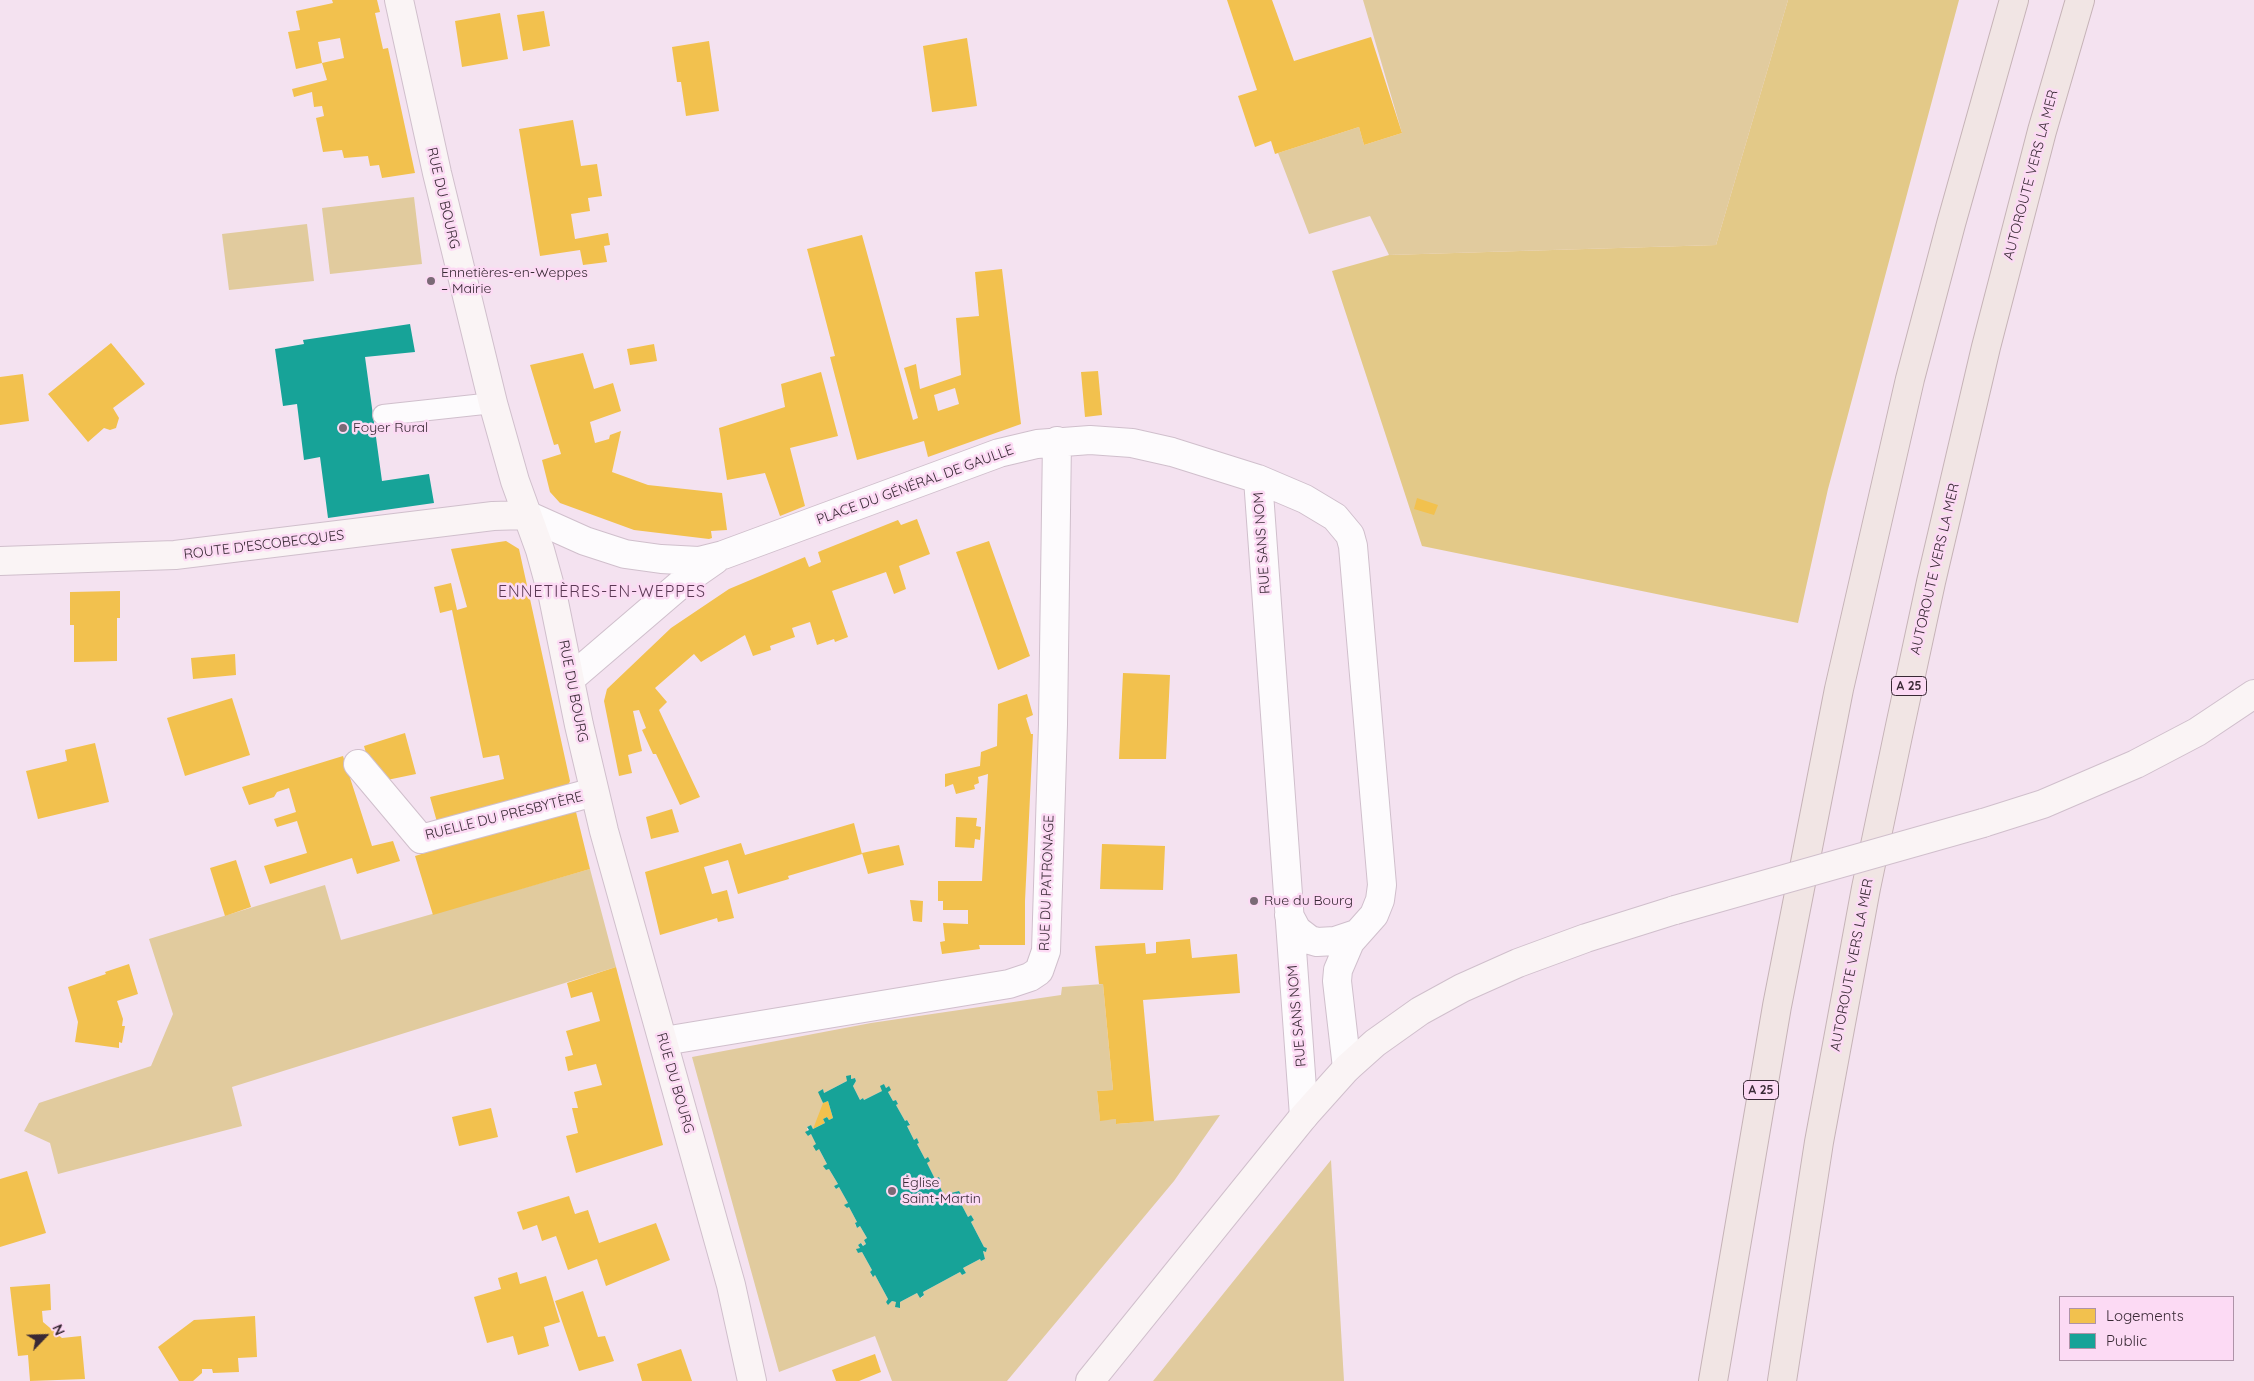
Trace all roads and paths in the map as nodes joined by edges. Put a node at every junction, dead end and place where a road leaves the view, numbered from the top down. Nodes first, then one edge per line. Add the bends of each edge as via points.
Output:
1 (398, 0) edge
2 (2014, 0) edge
3 (2080, 0) edge
4 (493, 403) junction
5 (383, 415) dead end
6 (1056, 441) junction
7 (1258, 480) junction
8 (527, 515) junction
9 (723, 555) junction
10 (0, 561) edge
11 (570, 679) junction
12 (2254, 694) edge
13 (358, 764) dead end
14 (594, 792) junction
15 (1289, 915) junction
16 (1356, 934) junction
17 (664, 1041) junction
18 (1347, 1068) junction
19 (1304, 1116) junction
20 (752, 1381) edge
21 (1090, 1381) edge
22 (1713, 1381) edge
23 (1782, 1381) edge

1 - 4 street, RUE DU BOURG via 436,173
2 - 22 highway, A 25 via 1912,370 1851,634 1778,996
3 - 23 highway, AUTOROUTE VERS LA MER / A 25 via 1988,338 1906,698 1866,888 1819,1142
4 - 5 lane
4 - 8 street, RUE DU BOURG
6 - 7 street, PLACE DU GÉNÉRAL DE GAULLE via 1132,443 1172,452
6 - 9 street, PLACE DU GÉNÉRAL DE GAULLE via 1020,447 981,459
6 - 17 street, RUE DU PATRONAGE via 1053,724 1046,941 1039,971 1009,984
7 - 15 street, RUE SANS NOM
7 - 16 street, RUE SANS NOM via 1304,499 1335,517 1350,534 1353,546 1382,885 1374,915
8 - 9 street, PLACE DU GÉNÉRAL DE GAULLE via 585,541 625,554 683,562
8 - 10 street, ROUTE D'ESCOBECQUES via 493,516 184,554
8 - 11 street, RUE DU BOURG via 550,582
9 - 11 street, PLACE DU GÉNÉRAL DE GAULLE via 682,583
11 - 14 street, RUE DU BOURG
12 - 18 street, bridge via 2197,732 2136,764 2043,804 1675,910 1518,963 1462,988 1403,1022
13 - 14 street, RUELLE DU PRESBYTÈRE via 421,839
14 - 17 street, RUE DU BOURG
15 - 16 street, RUE SANS NOM via 1297,930 1317,942 1335,941
15 - 19 street, RUE SANS NOM
16 - 18 street, RUE SANS NOM via 1341,960 1337,981
17 - 20 street, RUE DU BOURG via 731,1284
18 - 19 street
19 - 21 street

